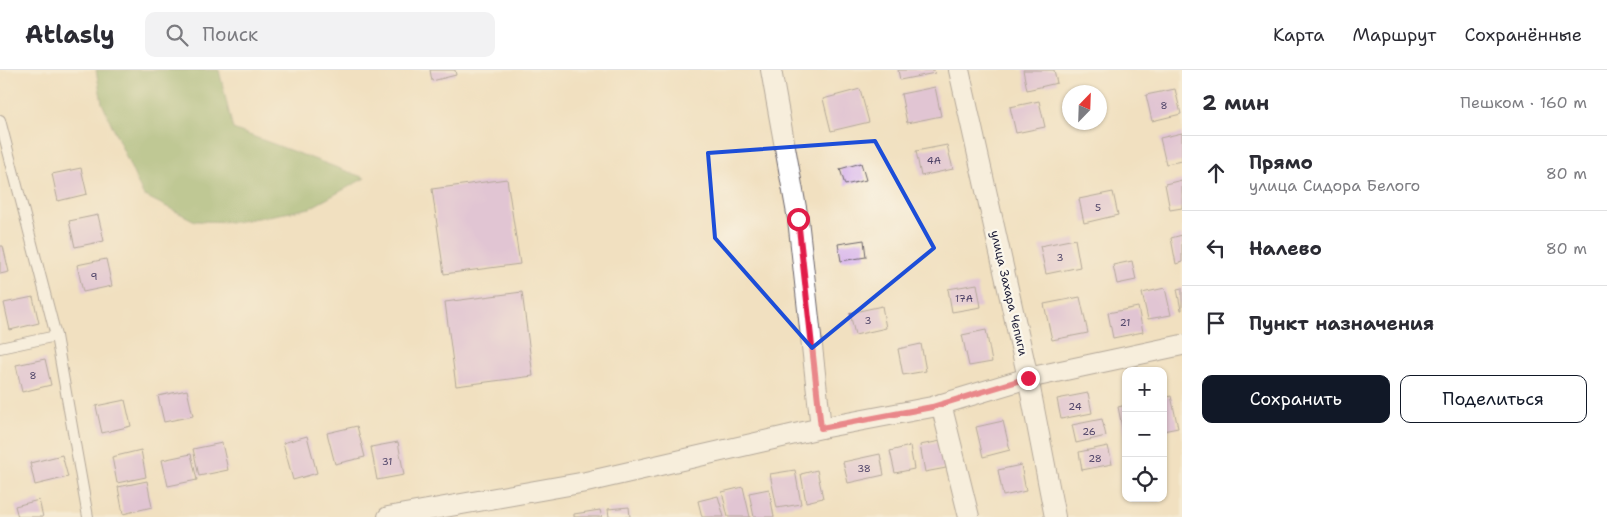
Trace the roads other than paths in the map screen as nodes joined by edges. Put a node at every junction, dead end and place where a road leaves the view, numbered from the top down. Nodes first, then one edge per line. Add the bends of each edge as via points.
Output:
1 (771, 70) edge
2 (959, 70) edge
3 (0, 120) edge
4 (56, 336) junction
5 (1182, 345) edge
6 (0, 348) edge
7 (1028, 378) junction
8 (941, 404) junction
9 (821, 428) junction
10 (88, 517) edge
11 (388, 517) edge
12 (968, 517) edge
13 (1055, 517) edge

1 - 9 street via 798,219
2 - 7 street, улица Захара Чепиги
3 - 4 lane
4 - 6 lane
4 - 10 lane
5 - 7 street
7 - 8 street
7 - 13 street, улица Захара Чепиги
8 - 9 street
8 - 12 street
9 - 11 street via 586,482

